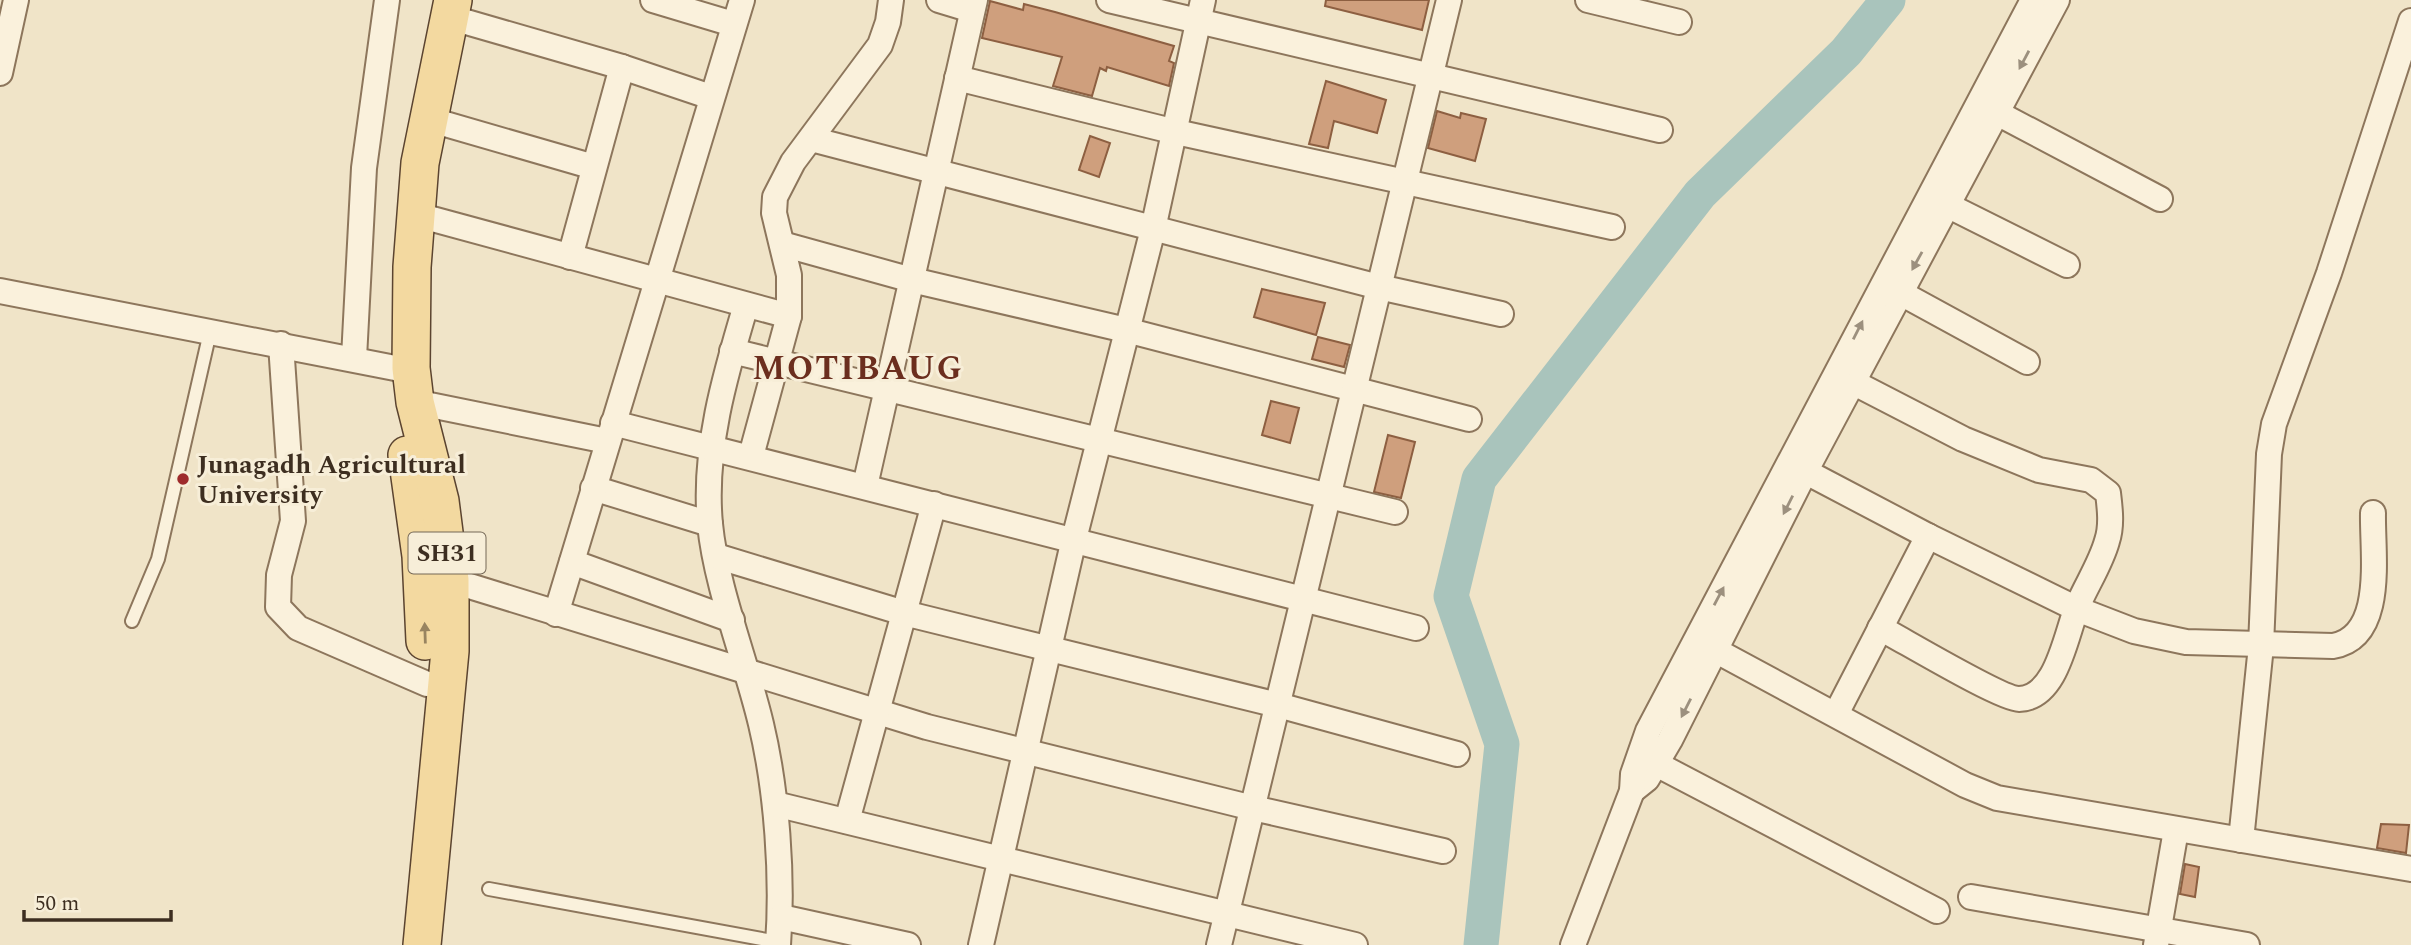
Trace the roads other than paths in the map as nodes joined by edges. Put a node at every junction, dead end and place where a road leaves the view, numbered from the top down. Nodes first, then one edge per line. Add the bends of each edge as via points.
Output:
1 (16, 0) edge
2 (387, 0) edge
3 (653, 0) edge
4 (742, 0) edge
5 (891, 0) edge
6 (939, 0) edge
7 (1109, 0) edge
8 (1449, 0) edge
9 (1588, 0) edge
10 (2033, 0) edge
11 (2057, 0) edge
12 (974, 5) edge
13 (447, 6) edge
14 (1201, 11) edge
15 (2411, 21) edge
16 (1679, 22) dead end
17 (733, 24) junction
18 (622, 67) junction
19 (0, 73) edge
20 (1429, 76) junction
21 (957, 78) junction
22 (711, 97) junction
23 (1987, 108) junction
24 (428, 119) junction
25 (1660, 130) dead end
26 (1176, 132) junction
27 (811, 139) junction
28 (594, 167) junction
29 (934, 172) junction
30 (1403, 183) junction
31 (2160, 200) dead end
32 (1938, 201) junction
33 (414, 214) junction
34 (1612, 227) dead end
35 (1153, 229) junction
36 (782, 244) junction
37 (570, 257) junction
38 (2067, 265) dead end
39 (656, 280) junction
40 (912, 280) junction
41 (1379, 287) junction
42 (1891, 288) junction
43 (0, 291) edge
44 (746, 305) junction
45 (1501, 314) dead end
46 (789, 316) junction
47 (1126, 330) junction
48 (210, 332) junction
49 (281, 344) junction
50 (732, 351) junction
51 (354, 358) junction
52 (778, 362) junction
53 (2027, 362) dead end
54 (395, 368) junction
55 (1844, 377) junction
56 (887, 388) junction
57 (1354, 390) junction
58 (415, 402) junction
59 (1469, 419) dead end
60 (610, 432) junction
61 (1100, 439) junction
62 (711, 447) junction
63 (751, 456) junction
64 (1797, 468) junction
65 (865, 486) junction
66 (593, 488) junction
67 (1329, 494) junction
68 (934, 504) junction
69 (1395, 512) dead end
70 (2373, 513) dead end
71 (710, 524) junction
72 (1928, 536) junction
73 (1074, 539) junction
74 (716, 556) junction
75 (572, 562) junction
76 (450, 580) junction
77 (1303, 598) junction
78 (2077, 609) junction
79 (904, 612) junction
80 (556, 614) junction
81 (733, 620) junction
82 (132, 621) dead end
83 (1416, 628) dead end
84 (1881, 628) junction
85 (1706, 645) junction
86 (2261, 646) junction
87 (1051, 647) junction
88 (745, 673) junction
89 (427, 684) junction
90 (1278, 705) junction
91 (876, 713) junction
92 (1836, 714) junction
93 (1027, 752) junction
94 (1457, 754) dead end
95 (1648, 760) junction
96 (775, 804) junction
97 (1253, 808) junction
98 (848, 821) junction
99 (2176, 830) junction
100 (2241, 840) junction
101 (1443, 851) dead end
102 (1003, 859) junction
103 (2411, 869) edge
104 (489, 889) dead end
105 (1971, 897) dead end
106 (1937, 911) dead end
107 (1227, 913) junction
108 (781, 917) junction
109 (2157, 937) edge
110 (778, 944) edge
111 (400, 945) edge
112 (422, 945) edge
113 (908, 945) edge
114 (981, 945) edge
115 (1219, 945) edge
116 (1355, 945) edge
117 (1573, 945) edge
118 (2247, 945) edge

1 - 19 street
2 - 51 street via 364,168
3 - 17 street
4 - 17 street
5 - 27 street via 880,45
6 - 12 street
7 - 14 street
8 - 20 street
9 - 16 street
10 - 23 street
11 -> 23 street
12 - 21 street
13 - 18 street
13 - 24 main road, SH31
13 - 54 main road via 410,149 396,282
14 - 20 street
14 - 26 street
15 - 86 street via 2274,424
17 - 22 street
18 - 22 street
18 - 28 street
20 - 25 street
20 - 30 street
21 - 26 street
21 - 29 street
22 - 39 street
23 - 31 street
23 - 32 street
24 - 28 street
24 - 33 main road, SH31
26 - 30 street
26 - 35 street
27 - 29 street
27 - 36 street via 775,197
28 - 37 street
29 - 35 street
29 - 40 street
30 - 34 street
30 - 41 street
32 - 38 street
32 - 42 street
33 - 37 street
33 - 58 main road, SH31 via 411,368
35 - 41 street
35 - 47 street
36 - 40 street
36 - 46 street via 789,275
37 - 39 street
39 - 44 street
39 - 60 street
40 - 47 street
40 - 56 street
41 - 45 street
41 - 57 street
42 - 53 street
42 - 55 street
43 - 48 street
44 - 46 street
44 - 50 street
46 - 52 street
47 - 57 street
47 - 61 street
48 - 49 street
48 - 82 lane via 158,559
49 - 51 street
49 - 89 street via 293,521 279,575 278,607 298,628
50 - 52 street
50 - 62 street
51 - 54 street
52 - 56 street
52 - 63 street
89 -> 54 main road via 421,556
55 - 64 street
55 - 78 street via 1973,444 2039,470 2091,480 2108,493 2107,541
56 - 61 street
56 - 65 street
57 - 59 street
57 - 67 street
58 - 60 street
58 - 76 main road, SH31 via 440,501
60 - 62 street
60 - 66 street
61 - 67 street
61 - 73 street
62 - 63 street
62 - 71 street
63 - 65 street
64 - 72 street
64 - 85 street
65 - 68 street
66 - 71 street
66 - 75 street
67 - 69 street
67 - 77 street
68 - 73 street
68 - 79 street
70 - 86 street via 2369,608 2364,627 2354,639 2333,646
71 - 74 street
72 - 78 street
72 - 84 street
73 - 77 street
73 - 87 street
74 - 79 street
74 - 81 street
75 - 80 street
75 - 81 street
76 - 80 street
76 - 112 main road, SH31 via 450,651
77 - 83 street
77 - 90 street
78 - 84 street via 2062,657 2046,684 2033,696 2017,700
78 - 86 street via 2159,639
79 - 87 street
79 - 91 street
80 - 88 street
81 - 88 street
84 - 92 street
85 - 92 street
85 - 95 street
86 - 100 street
87 - 90 street
87 - 93 street
88 - 91 street
88 - 96 street via 761,724
89 - 111 main road
90 - 94 street
90 - 97 street
91 - 93 street
91 - 98 street
92 - 99 street via 1997,798
93 - 97 street
93 - 102 street
95 - 106 street
95 - 117 street via 1647,779 1632,791
96 - 98 street
96 - 108 street
97 - 101 street
97 - 107 street
98 - 102 street
99 - 100 street
99 - 109 street
100 - 103 street
102 - 107 street
102 - 114 street
104 - 110 lane
105 - 109 street
107 - 115 street
107 - 116 street
108 - 110 street
108 - 113 street
109 - 118 street

